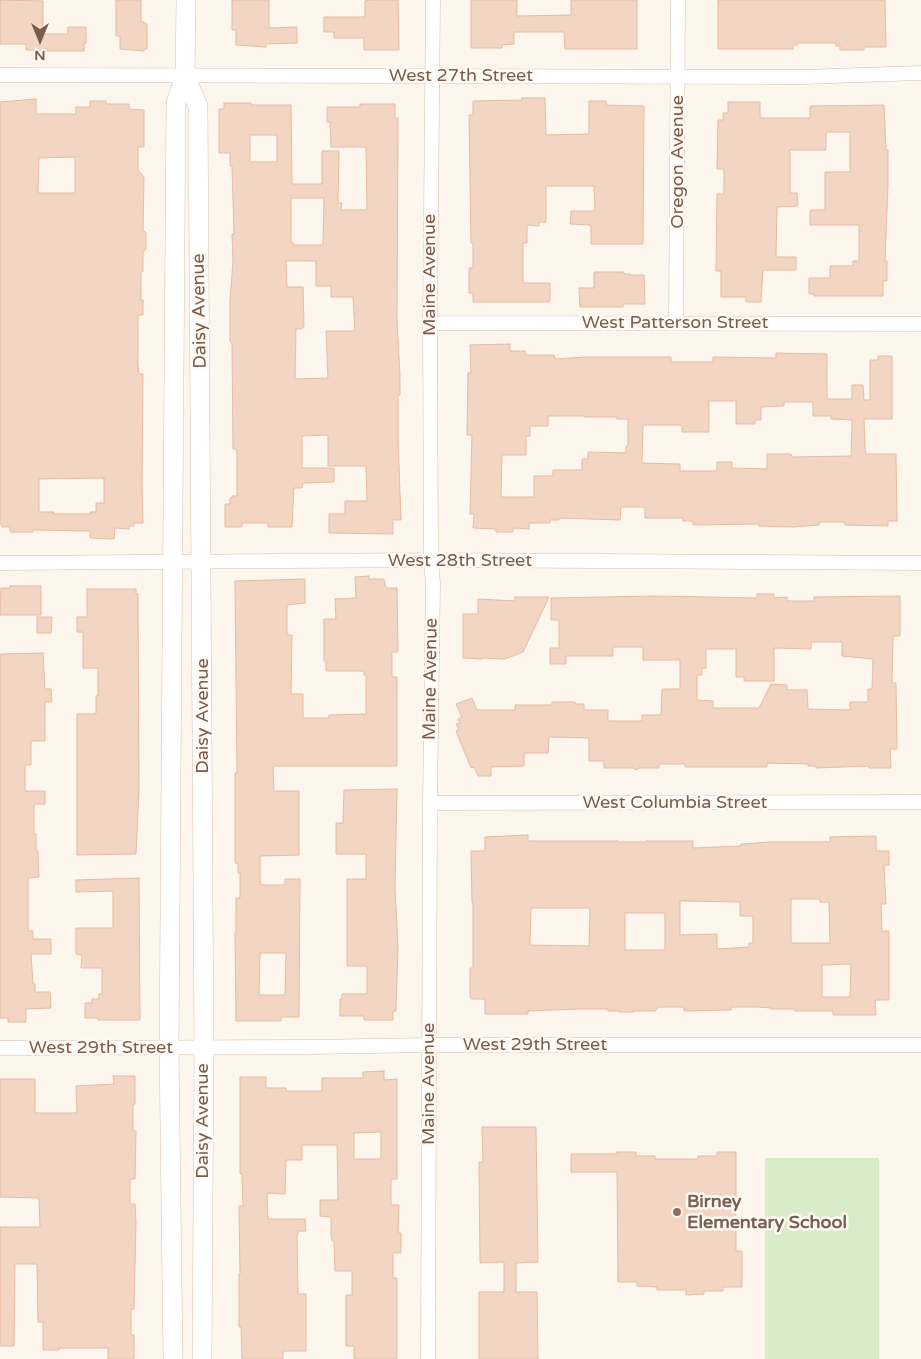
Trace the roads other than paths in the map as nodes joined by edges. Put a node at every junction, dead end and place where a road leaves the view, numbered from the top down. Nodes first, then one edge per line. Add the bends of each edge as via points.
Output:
1 (186, 0) edge
2 (433, 0) edge
3 (678, 0) edge
4 (921, 73) edge
5 (0, 75) edge
6 (432, 75) junction
7 (185, 76) junction
8 (678, 77) junction
9 (430, 323) junction
10 (676, 323) junction
11 (921, 324) edge
12 (431, 560) junction
13 (172, 561) junction
14 (0, 562) edge
15 (202, 562) junction
16 (921, 563) edge
17 (921, 802) edge
18 (430, 803) junction
19 (429, 1045) junction
20 (921, 1045) edge
21 (204, 1047) junction
22 (0, 1048) edge
23 (169, 1048) junction
24 (173, 1359) edge
25 (202, 1359) edge
26 (428, 1359) edge

1 - 7 street, Daisy Avenue
2 - 6 street, Maine Avenue
3 - 8 street, Oregon Avenue
4 - 8 street, West 27th Street
5 - 7 street, West 27th Street
6 - 7 street, West 27th Street
6 - 8 street, West 27th Street
6 - 9 street, Maine Avenue
7 - 13 street, Daisy Avenue via 176,103
7 - 15 street, Daisy Avenue via 198,106
8 - 10 street, Oregon Avenue
9 - 10 street, West Patterson Street
9 - 12 street, Maine Avenue
10 - 11 street, West Patterson Street
12 - 15 street, West 28th Street
12 - 16 street, West 28th Street
12 - 18 street, Maine Avenue
13 - 14 street, West 28th Street
13 - 15 street, West 28th Street
13 - 23 street, Daisy Avenue
15 - 21 street, Daisy Avenue
17 - 18 street, West Columbia Street
18 - 19 street, Maine Avenue
19 - 20 street, West 29th Street
19 - 21 street, West 29th Street
19 - 26 street, Maine Avenue
21 - 23 street, West 29th Street
21 - 25 street, Daisy Avenue
22 - 23 street, West 29th Street
23 - 24 street, Daisy Avenue

